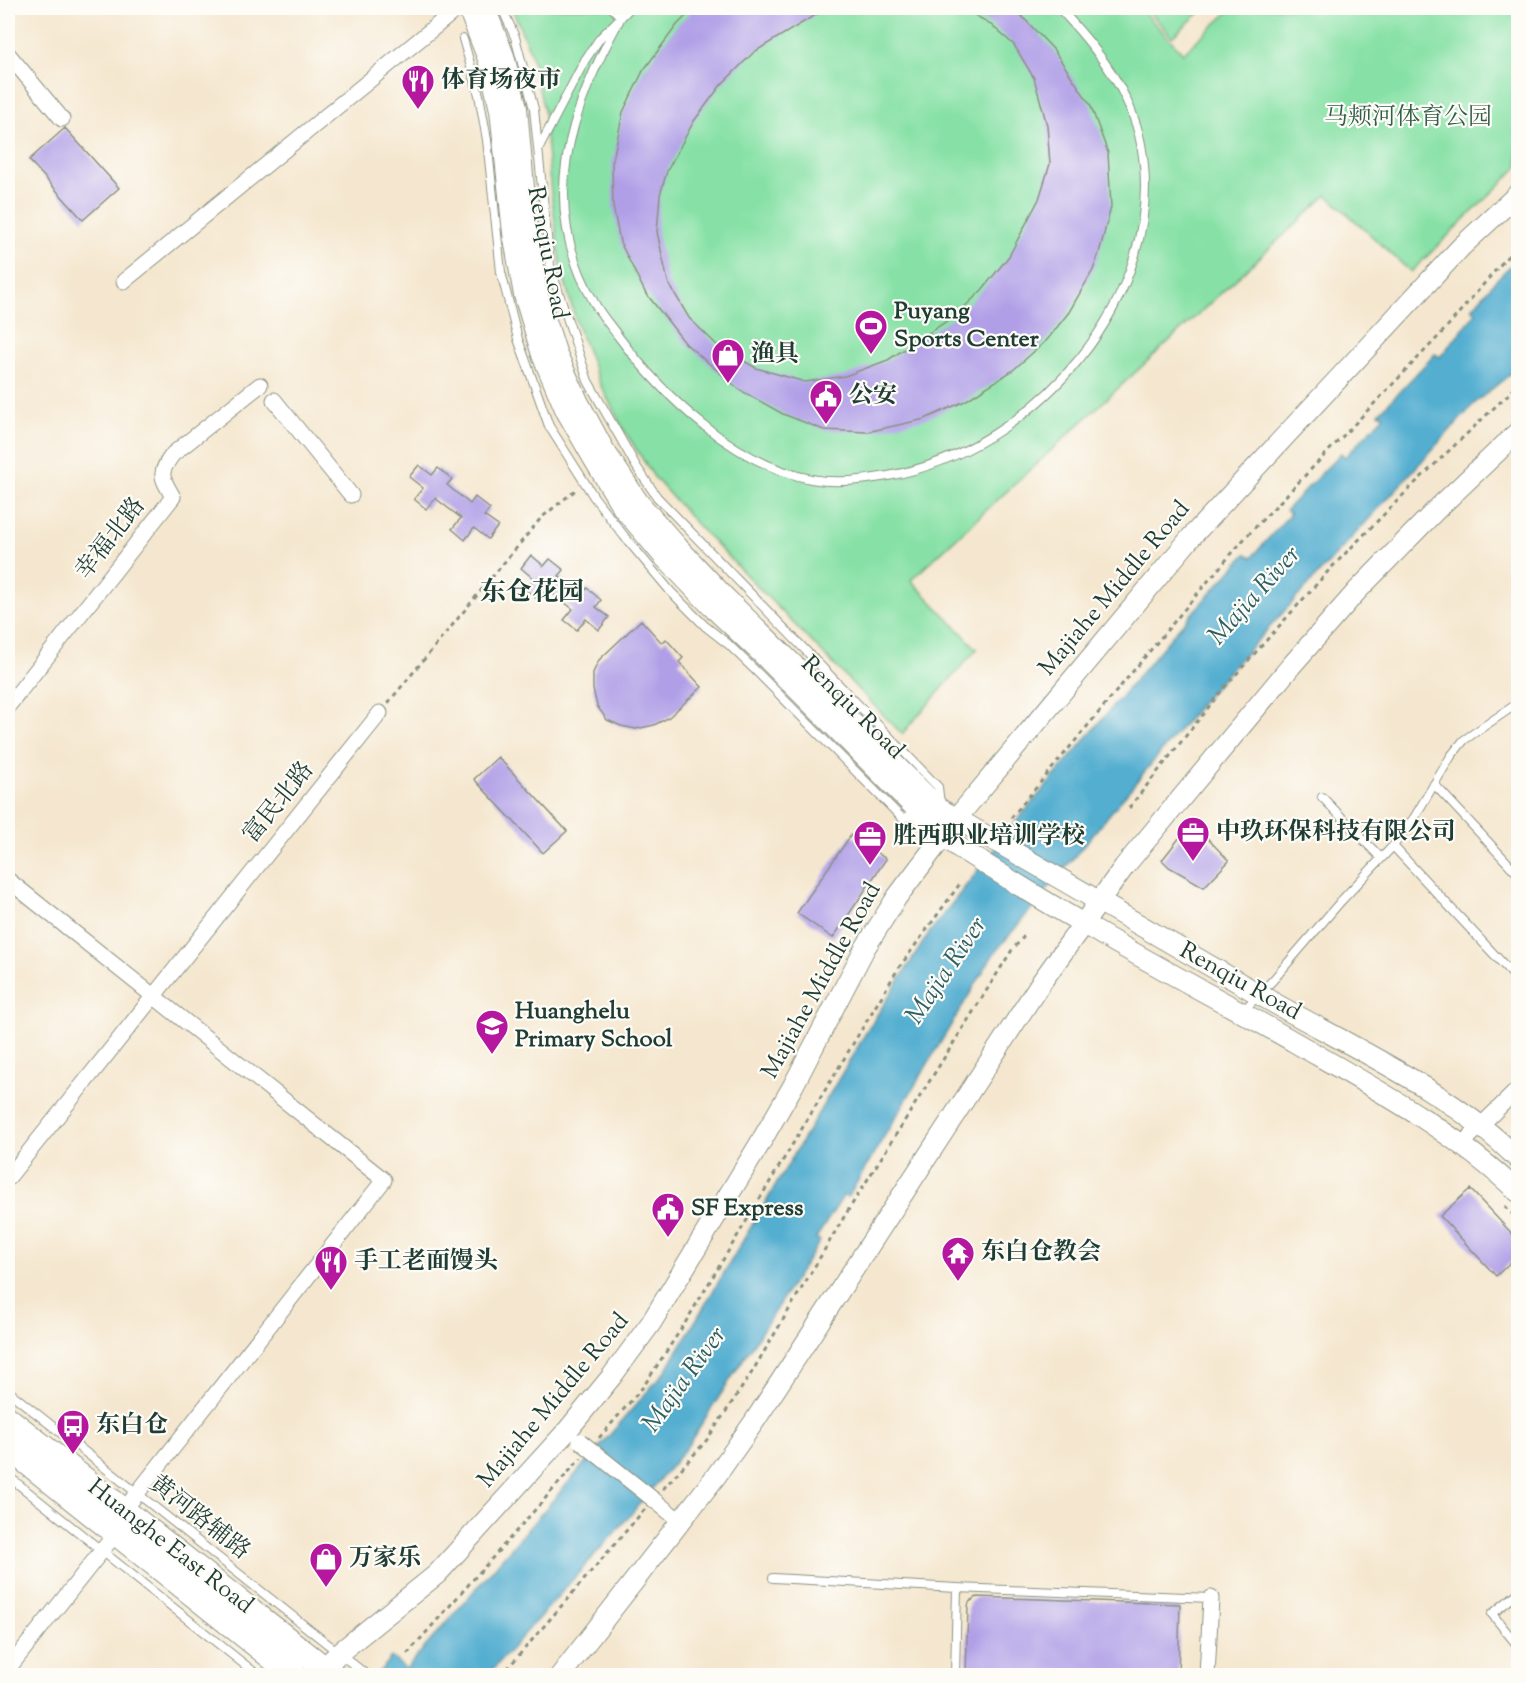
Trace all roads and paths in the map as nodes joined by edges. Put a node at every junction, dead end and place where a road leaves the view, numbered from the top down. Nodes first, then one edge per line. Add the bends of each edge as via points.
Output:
1 (458, 8) edge
2 (468, 8) edge
3 (485, 8) edge
4 (502, 8) edge
5 (612, 8) edge
6 (630, 8) edge
7 (1059, 8) edge
8 (621, 17) junction
9 (463, 39) dead end
10 (8, 54) edge
11 (62, 119) dead end
12 (539, 148) junction
13 (1518, 194) edge
14 (1518, 247) edge
15 (124, 281) dead end
16 (260, 385) dead end
17 (1518, 385) edge
18 (274, 400) dead end
19 (1518, 432) edge
20 (585, 482) junction
21 (351, 495) dead end
22 (1518, 703) edge
23 (8, 706) edge
24 (380, 713) joint
25 (1434, 784) junction
26 (1322, 797) dead end
27 (1129, 808) dead end
28 (948, 817) junction
29 (1011, 818) dead end
30 (950, 842) junction
31 (1393, 846) junction
32 (1381, 858) junction
33 (1518, 874) edge
34 (8, 880) edge
35 (1098, 902) junction
36 (1082, 923) junction
37 (1027, 933) dead end
38 (1518, 980) edge
39 (1260, 994) junction
40 (153, 996) junction
41 (1242, 1012) junction
42 (1518, 1089) edge
43 (1480, 1125) junction
44 (1462, 1144) junction
45 (1518, 1159) edge
46 (8, 1178) edge
47 (1518, 1192) edge
48 (8, 1391) edge
49 (8, 1419) edge
50 (574, 1436) junction
51 (8, 1447) edge
52 (8, 1476) edge
53 (654, 1499) junction
54 (680, 1521) junction
55 (120, 1522) junction
56 (772, 1578) dead end
57 (957, 1588) junction
58 (1518, 1593) edge
59 (1211, 1598) joint
60 (1518, 1646) edge
61 (328, 1668) edge
62 (8, 1669) edge
63 (368, 1675) edge
64 (259, 1676) edge
65 (295, 1676) edge
66 (501, 1676) edge
67 (560, 1676) edge
68 (955, 1676) edge
69 (1207, 1676) edge

1 - 15 street
2 - 28 street, Renqiu Road via 488,59 500,110 524,295 546,364 566,411 593,458 623,508 712,607
3 - 28 street, Renqiu Road via 504,56 517,108 537,292 556,352 603,448 639,503 678,547
4 - 12 lane via 515,37 534,109
5 - 8 lane
6 - 8 lane
7 - 8 lane via 1113,76 1129,103 1141,144 1145,184 1141,227 1128,274 1109,318 1083,355 1052,390 1016,420 940,462 858,481 812,479 770,467 730,444 655,382 595,305 574,260 564,215 565,173 570,133 583,94
8 - 12 lane via 585,60
9 - 20 lane via 479,95 501,272 518,339 549,426
10 - 11 street
12 - 28 lane via 550,266 588,381 636,466 657,497 700,543 939,787
13 - 28 street, Majiahe Middle Road via 1461,247 1193,535
14 - 29 path via 1369,411 1245,538
16 - 23 street, 幸福北路 via 173,454 163,468 163,480 173,497
17 - 27 path via 1331,568 1222,690
18 - 21 street
19 - 35 street via 1357,591
20 - 24 path via 541,518
20 - 28 lane via 671,592 902,818
22 - 25 lane via 1464,740
24 - 40 street, 富民北路
25 - 31 lane
25 - 33 lane
26 - 32 lane
28 - 30 street, Renqiu Road
28 - 30 street, Majiahe Middle Road
28 - 35 street, Renqiu Road
30 - 36 street, Renqiu Road
30 - 50 street, Majiahe Middle Road via 897,897 865,948 793,1086 651,1323 593,1401
31 - 32 lane
31 - 38 lane
32 - 39 lane
34 - 40 street
35 - 36 street
35 - 39 street, Renqiu Road
36 - 41 street, Renqiu Road
36 - 54 street via 754,1422
37 - 53 path via 1012,950 844,1217 749,1377 706,1441
39 - 41 lane
39 - 43 street, Renqiu Road via 1406,1077
40 - 46 street, 富民北路
40 - 55 street via 384,1180
41 - 44 street, Renqiu Road
42 - 43 street
43 - 44 street
43 - 45 street, Renqiu Road
44 - 47 street, Renqiu Road
48 - 55 lane, 黄河路辅路
49 - 55 main road, Huanghe East Road
50 - 53 street, bridge
50 - 61 street, Majiahe Middle Road via 436,1574
51 - 55 main road, Huanghe East Road
52 - 55 lane, 黄河路辅路
53 - 54 street
53 - 66 path
54 - 67 street
55 - 61 main road, Huanghe East Road
55 - 62 street
55 - 64 lane, 黄河路辅路
55 - 65 main road, Huanghe East Road
56 - 57 lane
57 - 59 lane
57 - 68 lane
58 - 60 lane via 1492,1614
59 - 69 street
61 - 63 lane

